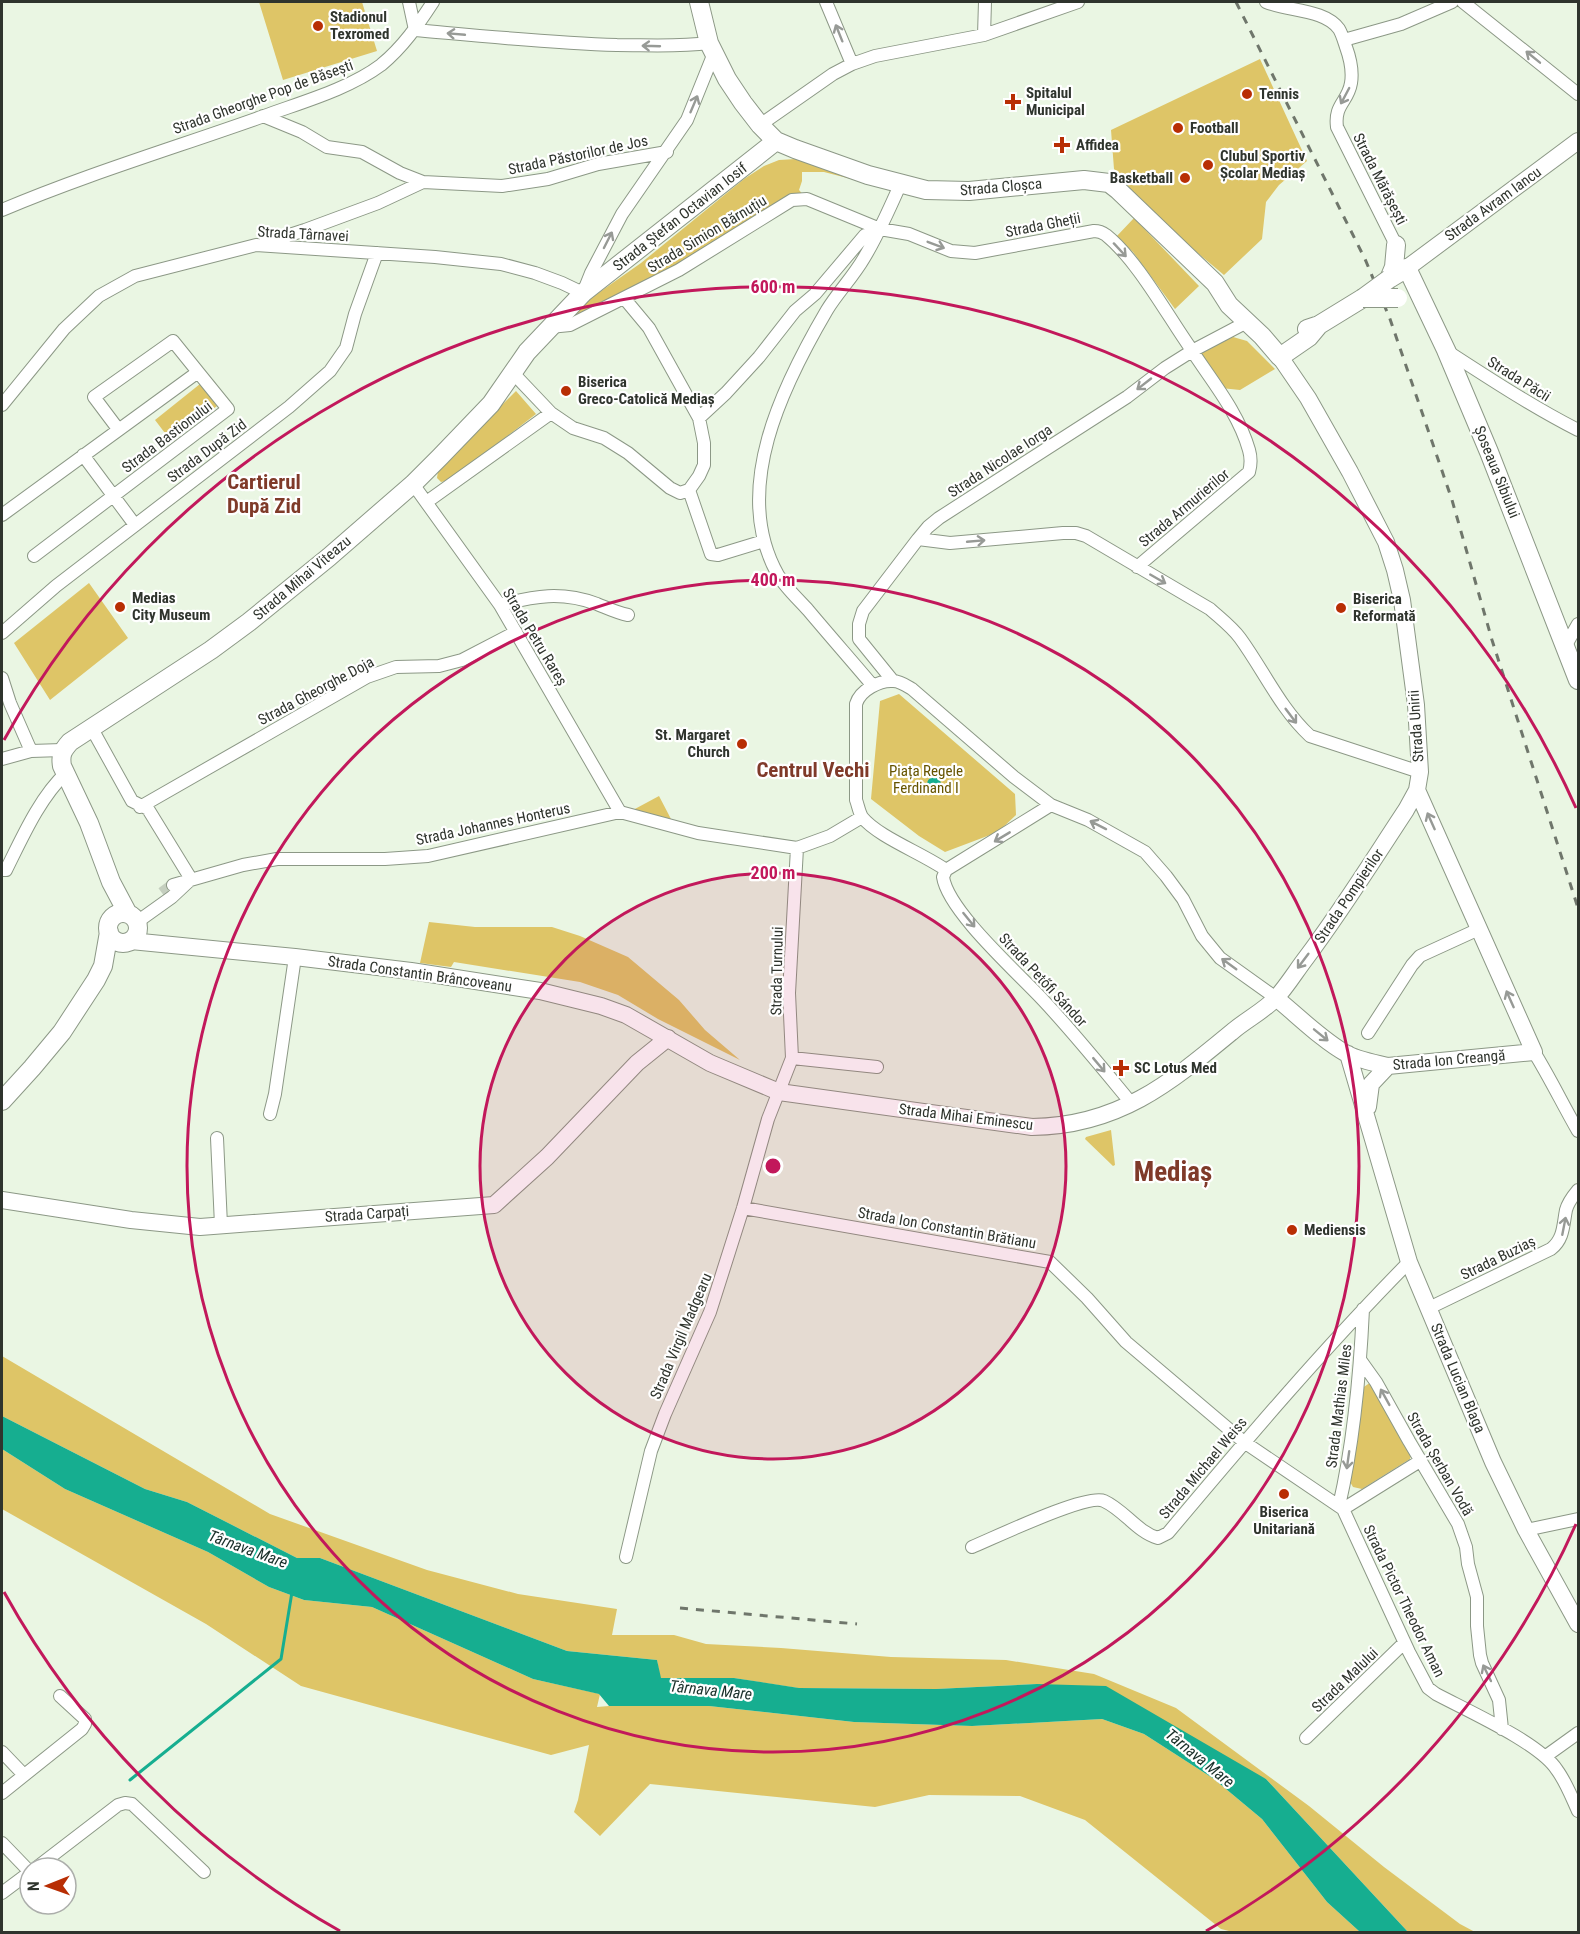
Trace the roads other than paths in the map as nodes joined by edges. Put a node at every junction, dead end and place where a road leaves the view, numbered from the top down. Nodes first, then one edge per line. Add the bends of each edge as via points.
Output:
1 (409, 2) edge
2 (433, 2) edge
3 (699, 2) edge
4 (826, 2) edge
5 (985, 2) edge
6 (1078, 2) edge
7 (1266, 2) edge
8 (1452, 2) edge
9 (1463, 2) edge
10 (1305, 6) edge
11 (415, 30) junction
12 (984, 35) junction
13 (1344, 40) junction
14 (711, 48) junction
15 (852, 64) junction
16 (1578, 94) edge
17 (262, 116) junction
18 (760, 125) junction
19 (776, 141) junction
20 (1578, 141) edge
21 (667, 152) junction
22 (400, 173) junction
23 (423, 182) junction
24 (900, 185) junction
25 (394, 195) junction
26 (2, 210) edge
27 (878, 232) junction
28 (1396, 244) junction
29 (256, 245) junction
30 (377, 254) junction
31 (1407, 267) junction
32 (1389, 279) junction
33 (1215, 284) junction
34 (583, 293) junction
35 (624, 298) junction
36 (1363, 298) junction
37 (1429, 312) junction
38 (1247, 322) junction
39 (550, 327) junction
40 (1281, 350) junction
41 (1446, 350) junction
42 (1192, 351) junction
43 (198, 372) junction
44 (512, 372) junction
45 (2, 405) edge
46 (551, 413) junction
47 (699, 418) junction
48 (118, 429) junction
49 (1578, 430) edge
50 (83, 455) junction
51 (414, 484) junction
52 (689, 490) junction
53 (114, 496) junction
54 (428, 501) junction
55 (2, 515) edge
56 (135, 525) junction
57 (918, 539) junction
58 (764, 541) junction
59 (34, 556) dead end
60 (1137, 567) junction
61 (500, 605) junction
62 (628, 615) dead end
63 (1578, 624) edge
64 (516, 632) junction
65 (2, 633) edge
66 (1566, 645) junction
67 (2, 678) edge
68 (1578, 680) edge
69 (892, 681) junction
70 (873, 686) junction
71 (91, 727) junction
72 (62, 750) junction
73 (31, 751) junction
74 (2, 759) edge
75 (1420, 772) junction
76 (66, 773) junction
77 (1417, 790) junction
78 (1051, 805) junction
79 (140, 807) junction
80 (620, 812) junction
81 (862, 817) junction
82 (798, 848) junction
83 (2, 870) edge
84 (946, 870) junction
85 (191, 879) junction
86 (173, 885) tunnel mouth
87 (162, 893) tunnel mouth
88 (126, 927) junction
89 (1479, 929) junction
90 (295, 957) junction
91 (1276, 998) junction
92 (1368, 1033) dead end
93 (668, 1038) junction
94 (1534, 1052) junction
95 (1348, 1054) junction
96 (792, 1058) junction
97 (1388, 1066) junction
98 (877, 1067) dead end
99 (779, 1092) junction
100 (2, 1101) edge
101 (1132, 1104) junction
102 (270, 1114) dead end
103 (1368, 1119) junction
104 (1578, 1131) edge
105 (217, 1138) dead end
106 (1578, 1190) edge
107 (2, 1200) edge
108 (743, 1208) junction
109 (221, 1225) junction
110 (1409, 1262) junction
111 (1429, 1308) junction
112 (1363, 1309) junction
113 (1361, 1361) junction
114 (1244, 1442) junction
115 (1420, 1461) junction
116 (1341, 1507) junction
117 (1578, 1519) edge
118 (1526, 1530) junction
119 (972, 1547) dead end
120 (626, 1557) dead end
121 (1578, 1624) edge
122 (1404, 1643) junction
123 (60, 1696) dead end
124 (1502, 1729) junction
125 (1578, 1733) edge
126 (1306, 1738) dead end
127 (2, 1752) edge
128 (1546, 1756) junction
129 (24, 1774) junction
130 (2, 1793) edge
131 (1578, 1811) edge
132 (2, 1844) edge
133 (51, 1856) edge
134 (18, 1860) edge
135 (204, 1872) dead end
136 (18, 1881) edge
137 (2, 1893) edge

1 - 11 street
2 - 11 street, Strada Gheorghe Pop de Băsești
3 - 14 main road, Strada Cloșca
15 -> 4 street
5 - 12 street
6 - 12 street
7 - 10 street
8 - 13 street via 1401,24
16 -> 9 street
10 - 13 street via 1329,21
14 -> 11 street via 512,39
11 - 17 street, Strada Gheorghe Pop de Băsești via 364,76
12 - 15 street
13 -> 28 street, Strada Mărășești via 1351,83 1338,109 1337,127
14 - 18 main road, Strada Cloșca via 727,79
21 -> 14 street via 687,120
15 - 18 street
17 - 22 street, Strada Păstorilor de Jos via 327,147 362,152
17 - 26 street, Strada Gheorghe Pop de Băsești
18 - 19 main road, Strada Cloșca
19 - 24 main road, Strada Cloșca
19 - 34 main road, Strada Ștefan Octavian Iosif
20 - 31 main road, Strada Avram Iancu
21 - 23 street, Strada Păstorilor de Jos via 502,186
34 -> 21 street via 622,214
22 - 23 street, Strada Păstorilor de Jos
22 - 25 street
23 - 25 street, Strada Păstorilor de Jos
24 - 27 street
24 - 33 main road, Strada Cloșca via 954,191 1084,180 1108,183
25 - 29 street, Strada Păstorilor de Jos
27 - 35 street, Strada Simion Bărnuțiu via 807,199 792,200 680,270
27 -> 42 street, Strada Gheții via 909,234 951,251 975,253 1101,232 1129,259
27 - 47 street via 865,235 759,357
27 - 58 street via 805,348 774,417 764,449 759,491
28 - 31 street, Strada Mărășești
28 - 32 main road
29 - 30 street, Strada Târnavei
29 - 45 street, Strada Târnavei via 135,276 99,296 64,329
30 - 34 street, Strada Târnavei via 501,264
30 - 56 street, Strada După Zid via 346,348 330,372
31 - 32 main road
31 - 37 main road, Șoseaua Sibiului
32 - 36 main road, bridge
33 - 38 main road, Strada Cloșca
33 - 40 main road via 1270,328
34 - 39 main road, Strada Mihai Viteazu
35 - 39 street, Strada Simion Bărnuțiu via 570,325
35 - 47 street via 649,328
36 - 37 main road, bridge via 1398,298
36 - 40 main road via 1319,325 1303,330
37 - 41 main road, Șoseaua Sibiului
38 - 40 main road, Strada Cloșca
38 - 42 street, Strada Nicolae Iorga
39 - 44 main road, Strada Mihai Viteazu
40 - 75 main road, Strada Unirii via 1386,542 1402,600
41 - 49 street, Strada Păcii via 1493,382
41 - 66 main road, Șoseaua Sibiului
42 -> 57 street, Strada Nicolae Iorga via 939,518
42 - 60 street, Strada Armurierilor via 1239,426 1249,450 1250,472
43 - 48 street
43 - 48 street, Strada Bastionului via 173,340 94,397
43 - 53 street, Strada Bastionului via 228,409
44 - 46 street
44 - 51 main road, Strada Mihai Viteazu via 490,404
46 - 52 street via 573,428 604,438 628,453 670,488 680,493
46 - 54 street
47 - 52 street via 704,465
48 - 50 street
50 - 53 street
50 - 55 street
51 - 54 street, Strada Petru Rareș
51 - 71 main road, Strada Mihai Viteazu via 249,622
52 - 58 street via 711,554
53 - 56 street
53 - 59 street, Strada Bastionului
54 - 61 street, Strada Petru Rareș
56 - 65 street, Strada După Zid
57 -> 60 street via 950,543 1076,533
57 - 69 street, Strada Nicolae Iorga via 862,611 859,624 859,639
58 - 70 street via 779,576
60 -> 75 street via 1210,609 1225,622 1239,637 1272,691 1310,736
61 - 62 street via 552,595 596,603
61 - 64 street, Strada Petru Rareș
63 - 66 street
64 - 79 street, Strada Gheorghe Doja via 462,660 439,666 396,667 367,677
64 - 80 street, Strada Petru Rareș
66 - 68 main road, Șoseaua Sibiului
67 - 73 street
69 - 70 street
69 - 78 street via 912,689
70 - 81 street via 860,694 856,704 856,800
71 - 72 main road, Strada Mihai Viteazu
71 - 79 street via 132,801
72 - 73 street
72 - 76 main road
73 - 74 street
75 - 77 main road, Strada Unirii
76 - 83 street via 54,783 6,870
76 - 88 main road via 89,823
89 -> 77 main road
77 -> 91 main road, Strada Pompierilor via 1323,936
78 -> 84 street
91 -> 78 street via 1220,958 1202,936 1183,900 1145,852 1088,820
79 - 85 street via 148,809
80 - 82 street, Strada Johannes Honterus via 698,833
80 - 85 street, Strada Johannes Honterus via 428,856 277,859
81 - 82 street via 830,836
81 - 84 street
82 - 96 street, Strada Turnului via 789,993
84 -> 101 street, Strada Petőfi Sándor via 943,876 949,894 969,920 1044,1000
85 - 86 street, Strada Johannes Honterus
85 - 88 street, Strada Johannes Honterus via 172,897
87 - 88 street
88 - 90 main road, Strada Constantin Brâncoveanu via 164,945
88 - 100 main road via 62,1032
89 - 92 street via 1420,956
94 -> 89 main road
90 - 93 main road, Strada Constantin Brâncoveanu via 540,991 618,1012
90 - 102 street
91 -> 95 main road, Strada Ion Creangă
91 - 101 main road, Strada Mihai Eminescu via 1178,1076
93 - 99 main road, Strada Mihai Eminescu via 710,1063
93 - 109 main road, Strada Carpați via 631,1068 547,1157 494,1205
94 - 97 main road, Strada Ion Creangă
94 - 104 street
95 - 97 main road, Strada Ion Creangă
95 - 103 main road, Strada Lucian Blaga
96 - 98 street
96 - 99 street, Strada Turnului
97 - 103 main road, Strada Lucian Blaga via 1371,1084
99 - 101 main road, Strada Mihai Eminescu via 1032,1126 1093,1118
99 - 108 street, Strada Virgil Madgearu
103 - 110 main road, Strada Lucian Blaga
105 - 109 street
111 -> 106 street, Strada Buziaș via 1558,1244 1567,1209
107 - 109 main road, Strada Carpați via 171,1226
108 - 114 street, Strada Ion Constantin Brătianu via 1050,1262 1126,1342
108 - 120 street, Strada Virgil Madgearu via 710,1312 651,1451
110 - 111 main road, Strada Lucian Blaga
110 - 112 street, Strada Michael Weiss
111 - 118 main road, Strada Lucian Blaga via 1493,1462
112 - 113 street, Strada Mathias Miles
112 - 114 street, Strada Michael Weiss
115 -> 113 street, Strada Șerban Vodă
113 -> 116 street, Strada Mathias Miles
114 - 116 street, Strada Ion Constantin Brătianu
114 - 119 street, Strada Michael Weiss via 1168,1533 1158,1538 1105,1502 1092,1499
115 - 116 street
124 -> 115 street, Strada Șerban Vodă via 1499,1700 1478,1646 1477,1597 1466,1547 1458,1524
116 - 122 street, Strada Pictor Theodor Aman
117 - 118 street
118 - 121 main road, Strada Lucian Blaga
122 - 124 street, Strada Pictor Theodor Aman via 1428,1688
122 - 126 street, Strada Malului
123 - 129 street via 85,1719 85,1724
124 - 128 street, Strada Pictor Theodor Aman
125 - 128 street
127 - 129 street
128 - 131 street, Strada Pictor Theodor Aman
129 - 130 street
132 - 134 street
133 - 135 street via 117,1804 125,1803 132,1804
136 - 137 street

